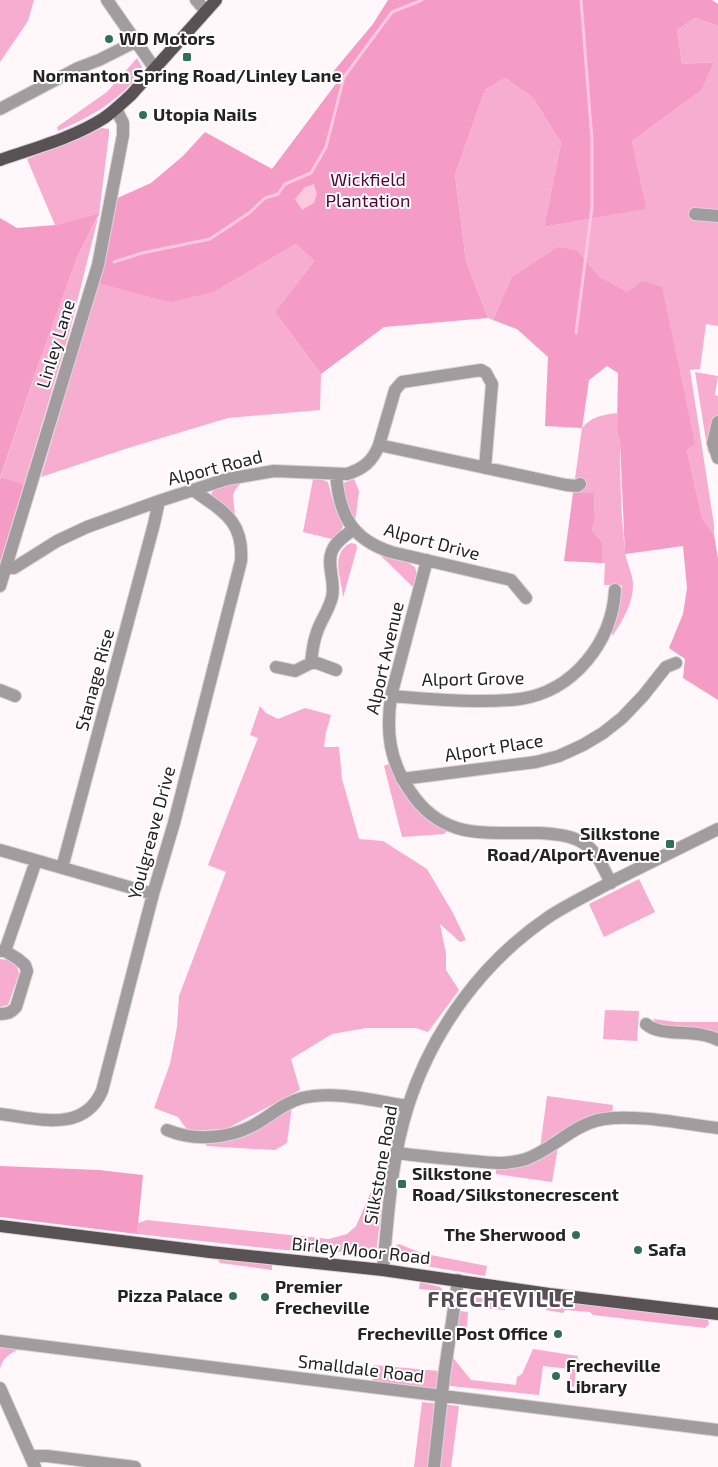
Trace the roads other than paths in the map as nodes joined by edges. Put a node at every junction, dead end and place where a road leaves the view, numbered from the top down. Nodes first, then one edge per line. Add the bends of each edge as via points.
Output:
1 (107, 0) edge
2 (196, 0) edge
3 (216, 0) edge
4 (206, 11) junction
5 (135, 42) junction
6 (154, 68) junction
7 (0, 109) edge
8 (116, 109) junction
9 (0, 160) edge
10 (695, 214) dead end
11 (718, 216) edge
12 (718, 422) edge
13 (379, 445) junction
14 (718, 458) edge
15 (485, 468) junction
16 (336, 474) junction
17 (580, 484) dead end
18 (194, 490) junction
19 (159, 500) junction
20 (354, 529) junction
21 (427, 560) junction
22 (6, 568) junction
23 (0, 586) edge
24 (615, 590) dead end
25 (526, 598) dead end
26 (311, 663) junction
27 (676, 663) dead end
28 (276, 667) dead end
29 (336, 670) dead end
30 (0, 690) edge
31 (15, 696) dead end
32 (391, 696) junction
33 (402, 779) junction
34 (718, 830) edge
35 (0, 850) edge
36 (36, 860) junction
37 (62, 868) junction
38 (611, 883) junction
39 (153, 894) junction
40 (3, 951) edge
41 (0, 1014) edge
42 (646, 1024) dead end
43 (718, 1040) edge
44 (408, 1106) junction
45 (0, 1114) edge
46 (718, 1128) edge
47 (167, 1130) dead end
48 (397, 1153) junction
49 (0, 1226) edge
50 (383, 1270) junction
51 (458, 1280) junction
52 (718, 1314) edge
53 (0, 1341) edge
54 (0, 1388) edge
55 (443, 1396) junction
56 (718, 1430) edge
57 (32, 1462) edge
58 (135, 1467) edge
59 (434, 1467) edge

1 - 5 street
2 - 4 street
3 - 4 main road
4 - 6 main road
5 - 6 street
5 - 7 street
6 - 8 main road
8 - 9 main road via 92,125
8 - 22 street, Linley Lane via 123,123 123,135 98,265
10 - 11 street
12 - 14 street via 713,443
13 - 15 street
13 - 15 street, Alport Road via 396,390 402,382 481,370 492,384
13 - 16 street, Alport Road via 376,454 364,466 347,474
15 - 17 street via 569,486
16 - 18 street, Alport Road via 274,471 227,479
16 - 20 street, Alport Drive via 341,506
18 - 19 street, Alport Road
18 - 39 street, Youlgreave Drive via 233,521 242,550 241,561
19 - 22 street, Alport Road via 87,526 14,568
19 - 37 street, Stanage Rise
20 - 21 street, Alport Drive via 379,548
20 - 26 street via 336,544 330,558 334,582 332,597 317,632
21 - 25 street, Alport Drive via 511,580
21 - 32 street, Alport Avenue
22 - 23 street, Linley Lane
24 - 32 street, Alport Grove via 610,621 595,651 576,672 550,688 530,697 512,699
26 - 28 street via 295,671
26 - 29 street
27 - 33 street, Alport Place via 666,667 622,718 603,733 559,756 536,762
30 - 31 street
32 - 33 street, Alport Avenue via 388,729
33 - 38 street, Alport Avenue via 424,809 443,824 456,829 551,834 586,844 594,851
34 - 38 street, Silkstone Road
35 - 36 street
36 - 37 street
36 - 40 street
37 - 39 street
38 - 44 street, Silkstone Road via 549,917 477,981 443,1029 427,1058
39 - 45 street, Youlgreave Drive via 99,1099 86,1112 70,1120
40 - 41 street via 25,965 27,971 16,1007 7,1014
42 - 43 street via 655,1030 701,1034
44 - 47 street via 360,1098 317,1096 290,1102 252,1126 228,1134 186,1136
44 - 48 street, Silkstone Road
46 - 48 street via 625,1118 602,1119 574,1129 541,1152 499,1164
48 - 50 street, Silkstone Road
49 - 50 main road, Birley Moor Road
50 - 51 main road, Birley Moor Road
51 - 52 main road, Birley Moor Road
51 - 55 street
53 - 55 street, Smalldale Road
54 - 57 street
55 - 56 street, Smalldale Road
55 - 59 street
57 - 58 street via 47,1456

